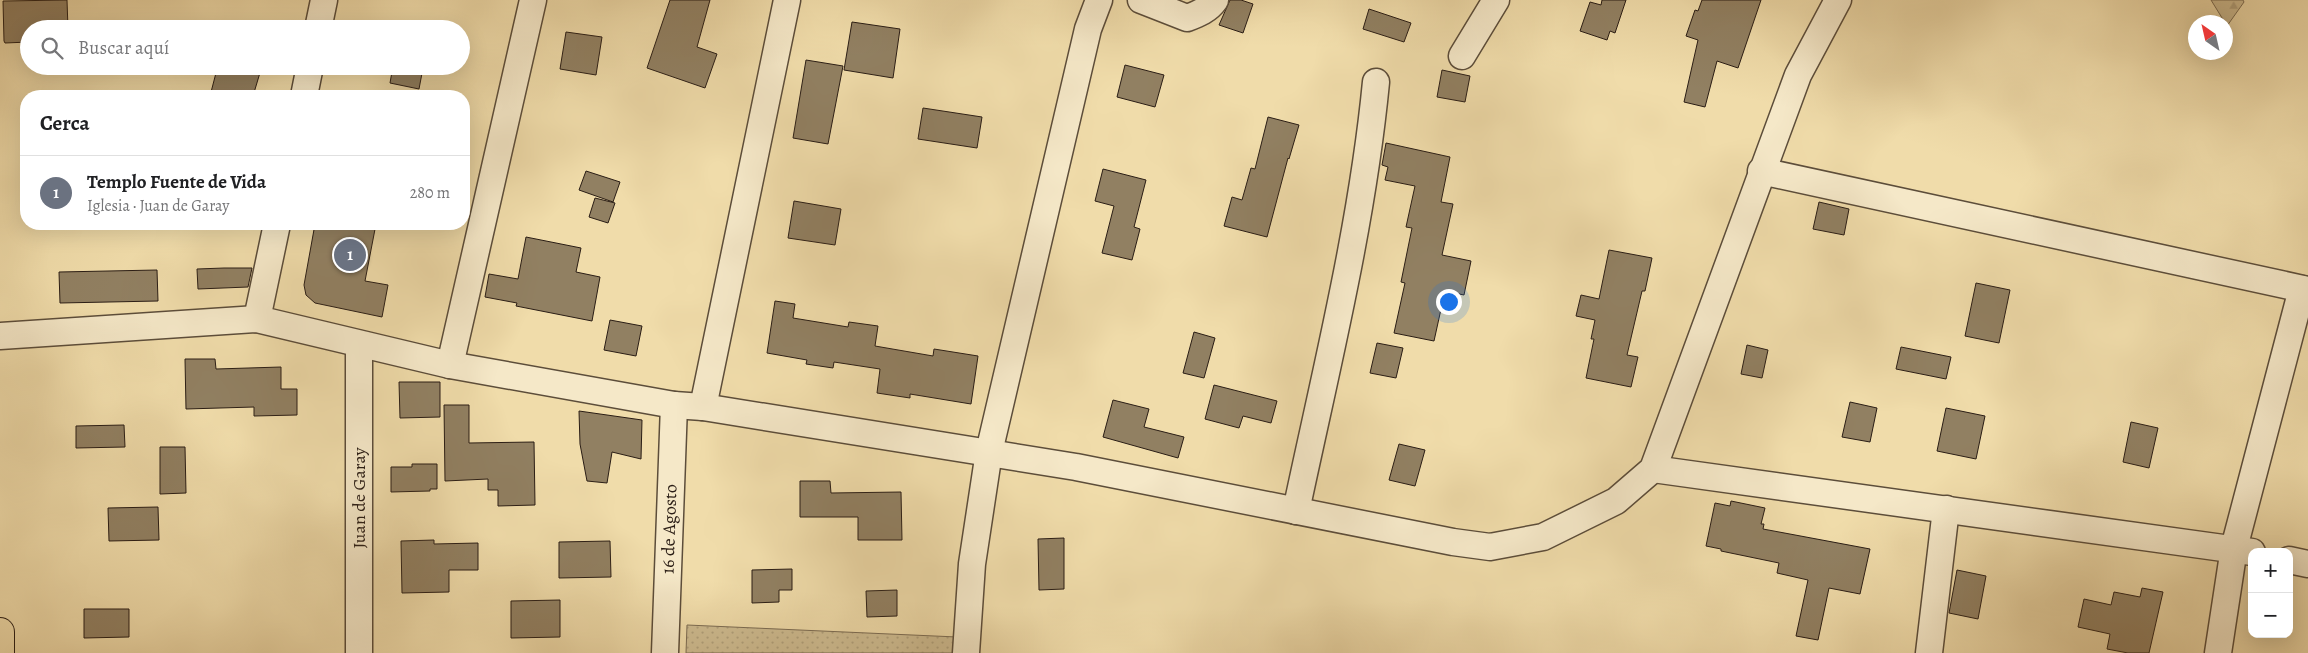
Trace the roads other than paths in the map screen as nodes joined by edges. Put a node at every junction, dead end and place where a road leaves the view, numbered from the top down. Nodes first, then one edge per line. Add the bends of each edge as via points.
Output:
1 (324, 0) edge
2 (533, 0) edge
3 (786, 0) edge
4 (1099, 0) edge
5 (1141, 0) edge
6 (1215, 0) edge
7 (1496, 0) edge
8 (1838, 0) edge
9 (320, 20) edge
10 (1462, 56) dead end
11 (308, 75) edge
12 (1376, 82) dead end
13 (305, 90) edge
14 (1761, 171) junction
15 (276, 230) edge
16 (2305, 290) edge
17 (257, 320) junction
18 (0, 336) edge
19 (359, 344) junction
20 (450, 366) junction
21 (674, 405) junction
22 (703, 407) junction
23 (989, 452) junction
24 (1654, 469) junction
25 (1946, 509) junction
26 (1296, 511) junction
27 (2243, 550) edge
28 (2293, 561) edge
29 (2308, 564) edge
30 (0, 632) edge
31 (0, 653) edge
32 (359, 653) edge
33 (665, 653) edge
34 (966, 653) edge
35 (1929, 653) edge
36 (2218, 653) edge

1 - 9 street
2 - 20 street
3 - 22 street
4 - 23 street via 1088,28
5 - 6 street via 1186,18 1200,14
7 - 10 street
8 - 14 street via 1798,75
11 - 13 street
12 - 26 street via 1351,254
14 - 16 street
14 - 24 street
15 - 17 street
16 - 27 street
17 - 18 street
17 - 19 street
19 - 20 street
19 - 32 street, Juan de Garay
20 - 21 street
21 - 22 street
21 - 33 street, 16 de Agosto
22 - 23 street
23 - 26 street
23 - 34 street via 972,564
24 - 25 street
24 - 26 street via 1616,501 1543,537 1490,547
25 - 27 street
25 - 35 street
27 - 36 street
28 - 29 street
30 - 31 main road

